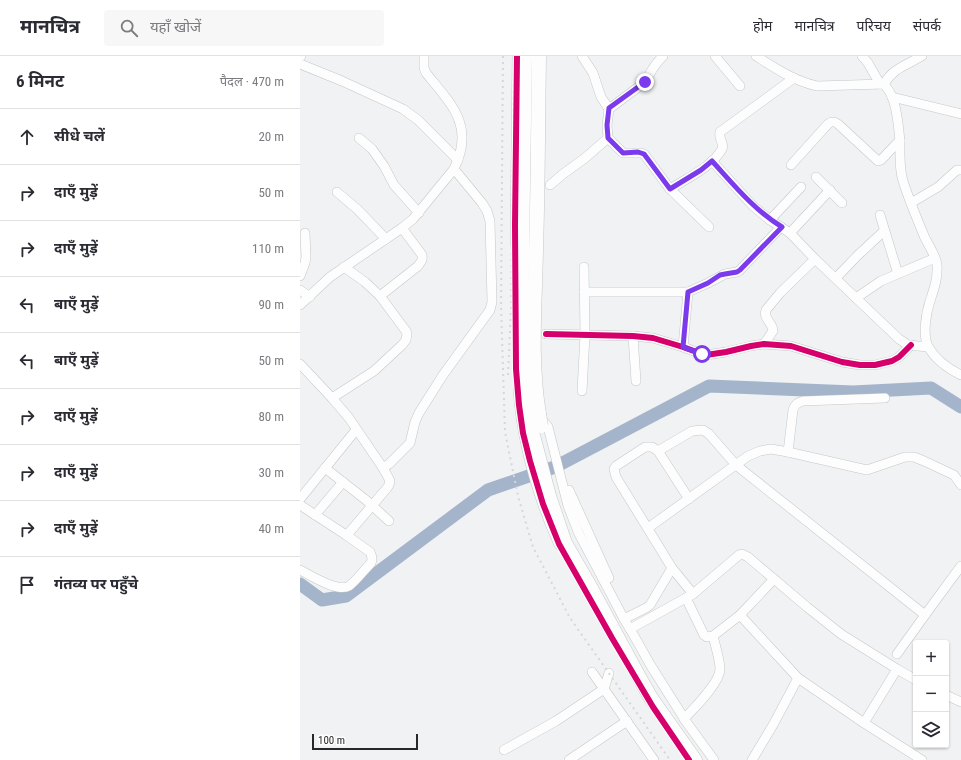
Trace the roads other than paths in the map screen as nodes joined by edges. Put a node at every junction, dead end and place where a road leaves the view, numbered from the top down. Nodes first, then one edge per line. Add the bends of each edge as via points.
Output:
1 (424, 56) edge
2 (517, 56) edge
3 (525, 56) edge
4 (539, 56) edge
5 (582, 56) edge
6 (663, 56) edge
7 (715, 56) edge
8 (756, 56) edge
9 (862, 56) edge
10 (922, 56) edge
11 (300, 64) edge
12 (794, 78) junction
13 (882, 84) junction
14 (740, 86) dead end
15 (892, 97) junction
16 (609, 108) junction
17 (961, 114) edge
18 (359, 138) dead end
19 (608, 138) junction
20 (900, 140) junction
21 (458, 160) junction
22 (712, 161) junction
23 (791, 164) dead end
24 (454, 169) junction
25 (961, 170) edge
26 (816, 177) dead end
27 (550, 185) dead end
28 (801, 187) dead end
29 (670, 189) junction
30 (830, 190) junction
31 (337, 192) dead end
32 (842, 203) dead end
33 (911, 203) junction
34 (419, 213) junction
35 (880, 215) dead end
36 (770, 220) junction
37 (709, 227) dead end
38 (782, 227) junction
39 (402, 228) junction
40 (884, 231) junction
41 (305, 233) dead end
42 (790, 233) junction
43 (386, 239) junction
44 (935, 258) junction
45 (815, 259) junction
46 (344, 267) junction
47 (584, 267) dead end
48 (898, 274) junction
49 (300, 276) edge
50 (836, 278) junction
51 (300, 290) edge
52 (584, 292) junction
53 (688, 292) junction
54 (380, 296) junction
55 (310, 297) junction
56 (856, 298) junction
57 (300, 305) edge
58 (546, 334) dead end
59 (585, 335) junction
60 (634, 336) junction
61 (764, 344) junction
62 (911, 345) junction
63 (683, 347) junction
64 (928, 347) junction
65 (300, 364) edge
66 (961, 375) edge
67 (636, 381) dead end
68 (582, 391) dead end
69 (332, 398) junction
70 (885, 398) dead end
71 (532, 420) junction
72 (356, 430) junction
73 (658, 451) junction
74 (788, 452) junction
75 (542, 453) junction
76 (736, 465) junction
77 (325, 468) junction
78 (383, 468) junction
79 (957, 474) edge
80 (343, 482) junction
81 (961, 485) edge
82 (560, 493) junction
83 (300, 499) edge
84 (689, 499) junction
85 (300, 505) edge
86 (372, 506) junction
87 (315, 515) junction
88 (389, 521) dead end
89 (648, 528) junction
90 (347, 535) junction
91 (961, 566) edge
92 (672, 568) junction
93 (300, 570) edge
94 (774, 579) junction
95 (689, 596) junction
96 (740, 615) junction
97 (924, 615) junction
98 (625, 619) junction
99 (630, 629) junction
100 (713, 636) junction
101 (897, 654) dead end
102 (897, 669) junction
103 (592, 672) dead end
104 (609, 673) dead end
105 (798, 678) junction
106 (913, 678) edge
107 (604, 689) junction
108 (949, 696) edge
109 (961, 702) edge
110 (684, 719) junction
111 (627, 721) junction
112 (864, 723) junction
113 (504, 750) dead end
114 (909, 757) edge
115 (569, 760) edge
116 (654, 760) edge
117 (689, 760) edge
118 (695, 760) edge
119 (705, 760) edge
120 (714, 760) edge
121 (752, 760) edge
122 (922, 760) edge

1 - 21 street via 426,73 450,103 460,121 462,133
2 - 71 street via 516,362 519,405
3 - 71 highway via 521,344 524,393
4 - 71 highway via 535,384
5 - 16 street via 593,73 601,97
6 - 16 street via 655,65 648,80
7 - 14 street
8 - 12 street
9 - 13 street
10 - 13 street via 895,70
11 - 21 street via 403,109 418,120
12 - 13 street via 817,86
12 - 22 street via 720,132 722,149
13 - 15 street
15 - 17 street
15 - 20 street
16 - 19 street
18 - 34 street via 372,149 394,185
19 - 27 street
19 - 29 street via 623,153 644,154
20 - 23 street via 881,160 878,160 838,124 831,122
20 - 33 street via 900,162
21 - 24 street
22 - 29 street
22 - 36 street via 753,206
24 - 34 street
24 - 78 street via 482,203 489,216 492,302 490,310 419,413 410,443
25 - 33 street via 956,170 944,182
26 - 30 street
28 - 36 street
29 - 37 street
30 - 32 street
30 - 42 street
31 - 43 street
33 - 44 street
34 - 39 street
35 - 40 street
36 - 38 street
38 - 42 street
38 - 53 street via 740,270 720,275
39 - 43 street
39 - 54 street via 422,255 422,259 418,266
40 - 48 street
40 - 50 street
41 - 49 street via 306,257
42 - 45 street
43 - 46 street
44 - 48 street
44 - 64 street via 936,281 926,314 925,337
45 - 50 street
45 - 61 street via 780,293 764,313 774,331
46 - 54 street via 366,282
46 - 55 street
47 - 52 street
48 - 56 street via 881,281
50 - 56 street
51 - 55 street
52 - 53 street
52 - 59 street
53 - 63 street
54 - 69 street via 406,331 406,340 374,370
55 - 57 street
56 - 62 street via 899,340
58 - 59 street
59 - 60 street
59 - 68 street
60 - 63 street
60 - 67 street
61 - 62 street via 791,346 860,365 892,361
61 - 63 street via 706,355
62 - 64 street
64 - 66 street via 952,370
65 - 69 street
69 - 72 street
70 - 74 street via 798,402 793,410
71 - 75 highway
71 - 75 street
71 - 75 street via 546,423 548,427
72 - 77 street
72 - 78 street
73 - 76 street via 692,431 703,430
73 - 84 street
73 - 89 street via 652,447 645,447 614,469 616,477
74 - 76 street via 760,451
74 - 79 street via 867,470 906,457 914,457
75 - 82 highway
75 - 117 street via 537,486 559,544 653,707
76 - 84 street
76 - 97 street
77 - 80 street
77 - 83 street
78 - 86 street via 390,485
79 - 81 street
80 - 86 street
80 - 87 street
82 - 98 street
82 - 118 highway via 565,543 648,692
82 - 119 highway via 573,538 623,631 660,696
84 - 89 street
85 - 87 street
86 - 88 street
86 - 90 street
87 - 90 street
89 - 92 street
90 - 93 street via 372,556 370,563 350,585 345,588 339,587
91 - 97 street
92 - 95 street
92 - 98 street via 650,605
94 - 95 street via 748,556 742,554
94 - 96 street
94 - 102 street via 841,634
95 - 99 street
95 - 100 street via 704,635
96 - 100 street
96 - 105 street
97 - 101 street
98 - 99 street
99 - 110 street
100 - 110 street via 720,668 719,677
102 - 106 street
102 - 112 street
103 - 107 street
104 - 107 street
105 - 112 street
105 - 121 street
107 - 111 street
107 - 113 street via 556,721
108 - 109 street
110 - 120 street
111 - 115 street
111 - 116 street
112 - 114 street
114 - 122 street

